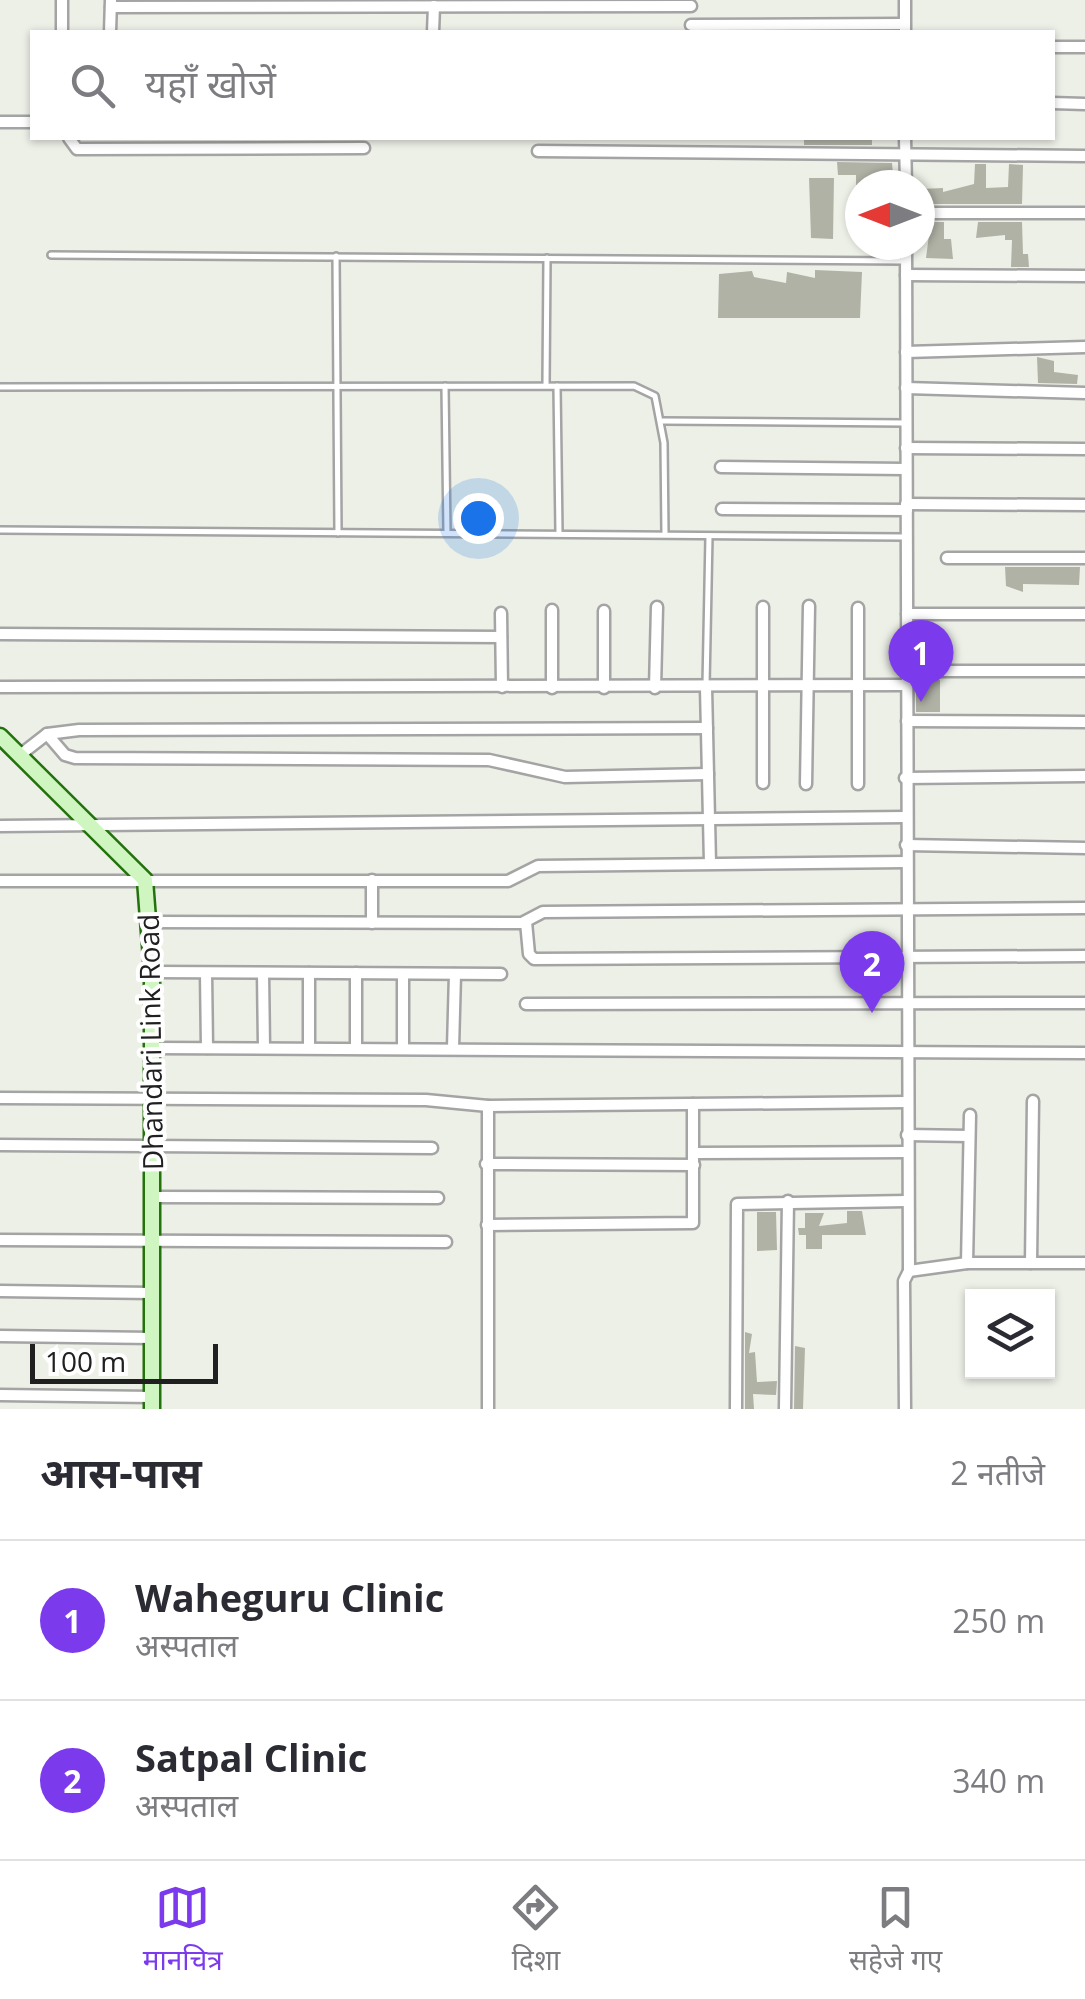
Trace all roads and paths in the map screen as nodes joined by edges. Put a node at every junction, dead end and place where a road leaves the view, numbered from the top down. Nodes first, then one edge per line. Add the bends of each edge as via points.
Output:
1 (62, 0) edge
2 (905, 0) edge
3 (354, 3) edge
4 (551, 3) edge
5 (691, 3) edge
6 (110, 4) edge
7 (434, 6) junction
8 (904, 28) edge
9 (690, 29) edge
10 (62, 30) edge
11 (110, 30) edge
12 (433, 30) edge
13 (1055, 47) edge
14 (1085, 47) edge
15 (1055, 103) edge
16 (1085, 104) edge
17 (0, 122) edge
18 (30, 122) edge
19 (70, 140) edge
20 (905, 140) edge
21 (110, 143) edge
22 (364, 148) dead end
23 (538, 150) dead end
24 (1085, 156) edge
25 (905, 158) junction
26 (905, 170) edge
27 (935, 213) edge
28 (1085, 213) edge
29 (51, 255) dead end
30 (336, 256) junction
31 (547, 257) junction
32 (906, 261) joint
33 (906, 275) junction
34 (1085, 276) edge
35 (1085, 347) edge
36 (906, 352) junction
37 (445, 385) junction
38 (546, 385) junction
39 (338, 386) junction
40 (557, 386) junction
41 (0, 387) edge
42 (906, 388) junction
43 (1085, 392) edge
44 (663, 421) junction
45 (906, 424) junction
46 (906, 448) junction
47 (1085, 449) edge
48 (720, 467) dead end
49 (906, 469) junction
50 (1085, 505) edge
51 (906, 507) junction
52 (722, 508) dead end
53 (0, 530) edge
54 (338, 533) junction
55 (447, 533) junction
56 (558, 533) junction
57 (665, 534) junction
58 (709, 535) junction
59 (908, 538) junction
60 (948, 558) dead end
61 (1085, 558) edge
62 (809, 606) dead end
63 (657, 607) dead end
64 (762, 607) dead end
65 (858, 608) dead end
66 (552, 610) dead end
67 (604, 612) dead end
68 (501, 613) dead end
69 (907, 614) junction
70 (1085, 614) edge
71 (0, 634) edge
72 (501, 637) junction
73 (906, 671) junction
74 (1085, 671) edge
75 (906, 685) junction
76 (808, 686) junction
77 (858, 686) junction
78 (0, 687) edge
79 (763, 687) junction
80 (502, 688) junction
81 (552, 688) junction
82 (604, 688) junction
83 (654, 688) junction
84 (706, 688) junction
85 (907, 722) junction
86 (1085, 722) edge
87 (707, 728) junction
88 (47, 734) junction
89 (0, 736) edge
90 (20, 755) junction
91 (708, 774) junction
92 (1085, 776) edge
93 (905, 778) junction
94 (763, 783) dead end
95 (806, 784) dead end
96 (858, 784) dead end
97 (710, 817) junction
98 (906, 817) junction
99 (92, 824) junction
100 (0, 826) edge
101 (906, 845) junction
102 (1085, 848) edge
103 (907, 862) junction
104 (710, 863) junction
105 (146, 880) junction
106 (372, 880) junction
107 (0, 881) edge
108 (907, 908) junction
109 (1085, 908) edge
110 (150, 922) junction
111 (526, 922) junction
112 (372, 923) junction
113 (1085, 956) edge
114 (908, 958) junction
115 (152, 972) junction
116 (206, 973) junction
117 (263, 973) junction
118 (309, 973) junction
119 (356, 973) junction
120 (404, 974) junction
121 (455, 974) junction
122 (501, 974) dead end
123 (1085, 1003) edge
124 (526, 1004) dead end
125 (906, 1004) junction
126 (310, 1046) junction
127 (264, 1047) junction
128 (152, 1048) junction
129 (207, 1048) junction
130 (356, 1048) junction
131 (404, 1048) junction
132 (454, 1048) junction
133 (907, 1053) junction
134 (1085, 1053) edge
135 (0, 1098) edge
136 (154, 1100) junction
137 (1033, 1101) dead end
138 (908, 1102) junction
139 (693, 1104) junction
140 (488, 1106) junction
141 (970, 1115) dead end
142 (908, 1135) junction
143 (969, 1136) junction
144 (0, 1145) edge
145 (154, 1148) junction
146 (432, 1148) dead end
147 (908, 1152) junction
148 (694, 1159) junction
149 (486, 1164) junction
150 (154, 1197) junction
151 (438, 1198) dead end
152 (788, 1201) junction
153 (907, 1201) junction
154 (487, 1225) junction
155 (0, 1240) edge
156 (152, 1241) junction
157 (446, 1242) dead end
158 (967, 1263) junction
159 (1030, 1263) junction
160 (1085, 1263) edge
161 (909, 1271) junction
162 (0, 1291) edge
163 (152, 1293) junction
164 (0, 1336) edge
165 (152, 1338) junction
166 (0, 1395) edge
167 (152, 1403) edge
168 (488, 1409) edge
169 (736, 1409) edge
170 (785, 1409) edge
171 (905, 1409) edge

1 - 10 street
2 - 8 street
3 - 6 street
3 - 7 street
4 - 5 street
4 - 7 street
5 - 9 street
6 - 11 street
7 - 12 street
8 - 9 street
13 - 14 street
15 - 16 street
17 - 18 street
19 - 21 street via 77,149
20 - 25 street
21 - 22 street
23 - 25 street
24 - 25 street
25 - 26 street
27 - 28 street
29 - 30 lane
30 - 31 lane
30 - 39 lane
31 - 32 lane
31 - 38 lane
32 - 33 street
33 - 34 street
33 - 36 street
35 - 36 street
36 - 42 street
37 - 38 lane
37 - 39 lane
37 - 55 lane
38 - 40 lane
39 - 41 lane
39 - 54 lane
40 - 44 lane via 647,390
40 - 56 lane
42 - 43 street
42 - 45 street
44 - 45 lane
44 - 57 lane
45 - 46 street
46 - 47 street
46 - 49 street
48 - 49 street
49 - 51 street
50 - 51 street
51 - 52 street
51 - 59 street
53 - 54 lane
54 - 55 lane
55 - 56 lane
56 - 57 lane
57 - 58 lane
58 - 59 lane
58 - 84 lane
59 - 69 street
60 - 61 street
62 - 76 street
63 - 83 street
64 - 79 street
65 - 77 street
66 - 81 street
67 - 82 street
68 - 72 street
69 - 70 street
69 - 73 street
71 - 72 street
72 - 80 street
73 - 74 street
73 - 75 street
75 - 77 street
75 - 85 street
76 - 77 street
76 - 79 street
76 - 95 street
77 - 96 street
78 - 80 street
79 - 84 street
79 - 94 street
80 - 81 street
81 - 82 street
82 - 83 street
83 - 84 street
84 - 87 street
85 - 86 street
85 - 93 street
87 - 88 street
87 - 91 street
88 - 90 street
88 - 91 street via 75,758 488,760 564,777
89 - 90 street, Dhandari Link Road
90 - 99 street, Dhandari Link Road
91 - 97 street
92 - 93 street
93 - 98 street
97 - 98 street
97 - 99 street
97 - 104 street
98 - 101 street
99 - 100 street
99 - 105 street, Dhandari Link Road
101 - 102 street
101 - 103 street
103 - 104 street
103 - 108 street
104 - 106 street via 538,866 508,881
105 - 106 street
105 - 107 street
105 - 110 street, Dhandari Link Road
106 - 112 street
108 - 109 street
108 - 111 street via 543,912
108 - 114 street
110 - 112 street
110 - 115 street, Dhandari Link Road
111 - 112 street
111 - 114 street via 534,959
113 - 114 street
114 - 125 street
115 - 116 street
115 - 128 street, Dhandari Link Road
116 - 117 street
116 - 129 street
117 - 118 street
117 - 127 street
118 - 119 street
118 - 126 street
119 - 120 street
119 - 130 street
120 - 121 street
120 - 131 street
121 - 122 street
121 - 132 street
123 - 125 street
124 - 125 street
125 - 133 street
126 - 127 street
126 - 130 street
127 - 129 street
128 - 129 street
128 - 136 street, Dhandari Link Road
130 - 131 street
131 - 132 street
132 - 133 street
133 - 134 street
133 - 138 street
135 - 136 street
136 - 140 street
136 - 145 street, Dhandari Link Road
137 - 159 street
138 - 139 street
138 - 142 street
139 - 140 street
139 - 148 street
140 - 149 street
141 - 143 street
142 - 143 street
142 - 147 street
143 - 158 street
144 - 145 street
145 - 146 street
145 - 150 street, Dhandari Link Road
147 - 148 street
147 - 153 street
148 - 149 street
148 - 154 street via 695,1218 688,1225
149 - 154 street
150 - 151 street
150 - 156 street, Dhandari Link Road
152 - 153 street
152 - 169 street via 741,1202 736,1208
152 - 170 street
153 - 161 street
154 - 168 street
155 - 156 street
156 - 157 street
156 - 163 street, Dhandari Link Road
158 - 159 street
158 - 161 street
159 - 160 street
161 - 171 street
162 - 163 street
163 - 165 street, Dhandari Link Road
164 - 165 street
165 - 167 street, Dhandari Link Road
166 - 167 street

